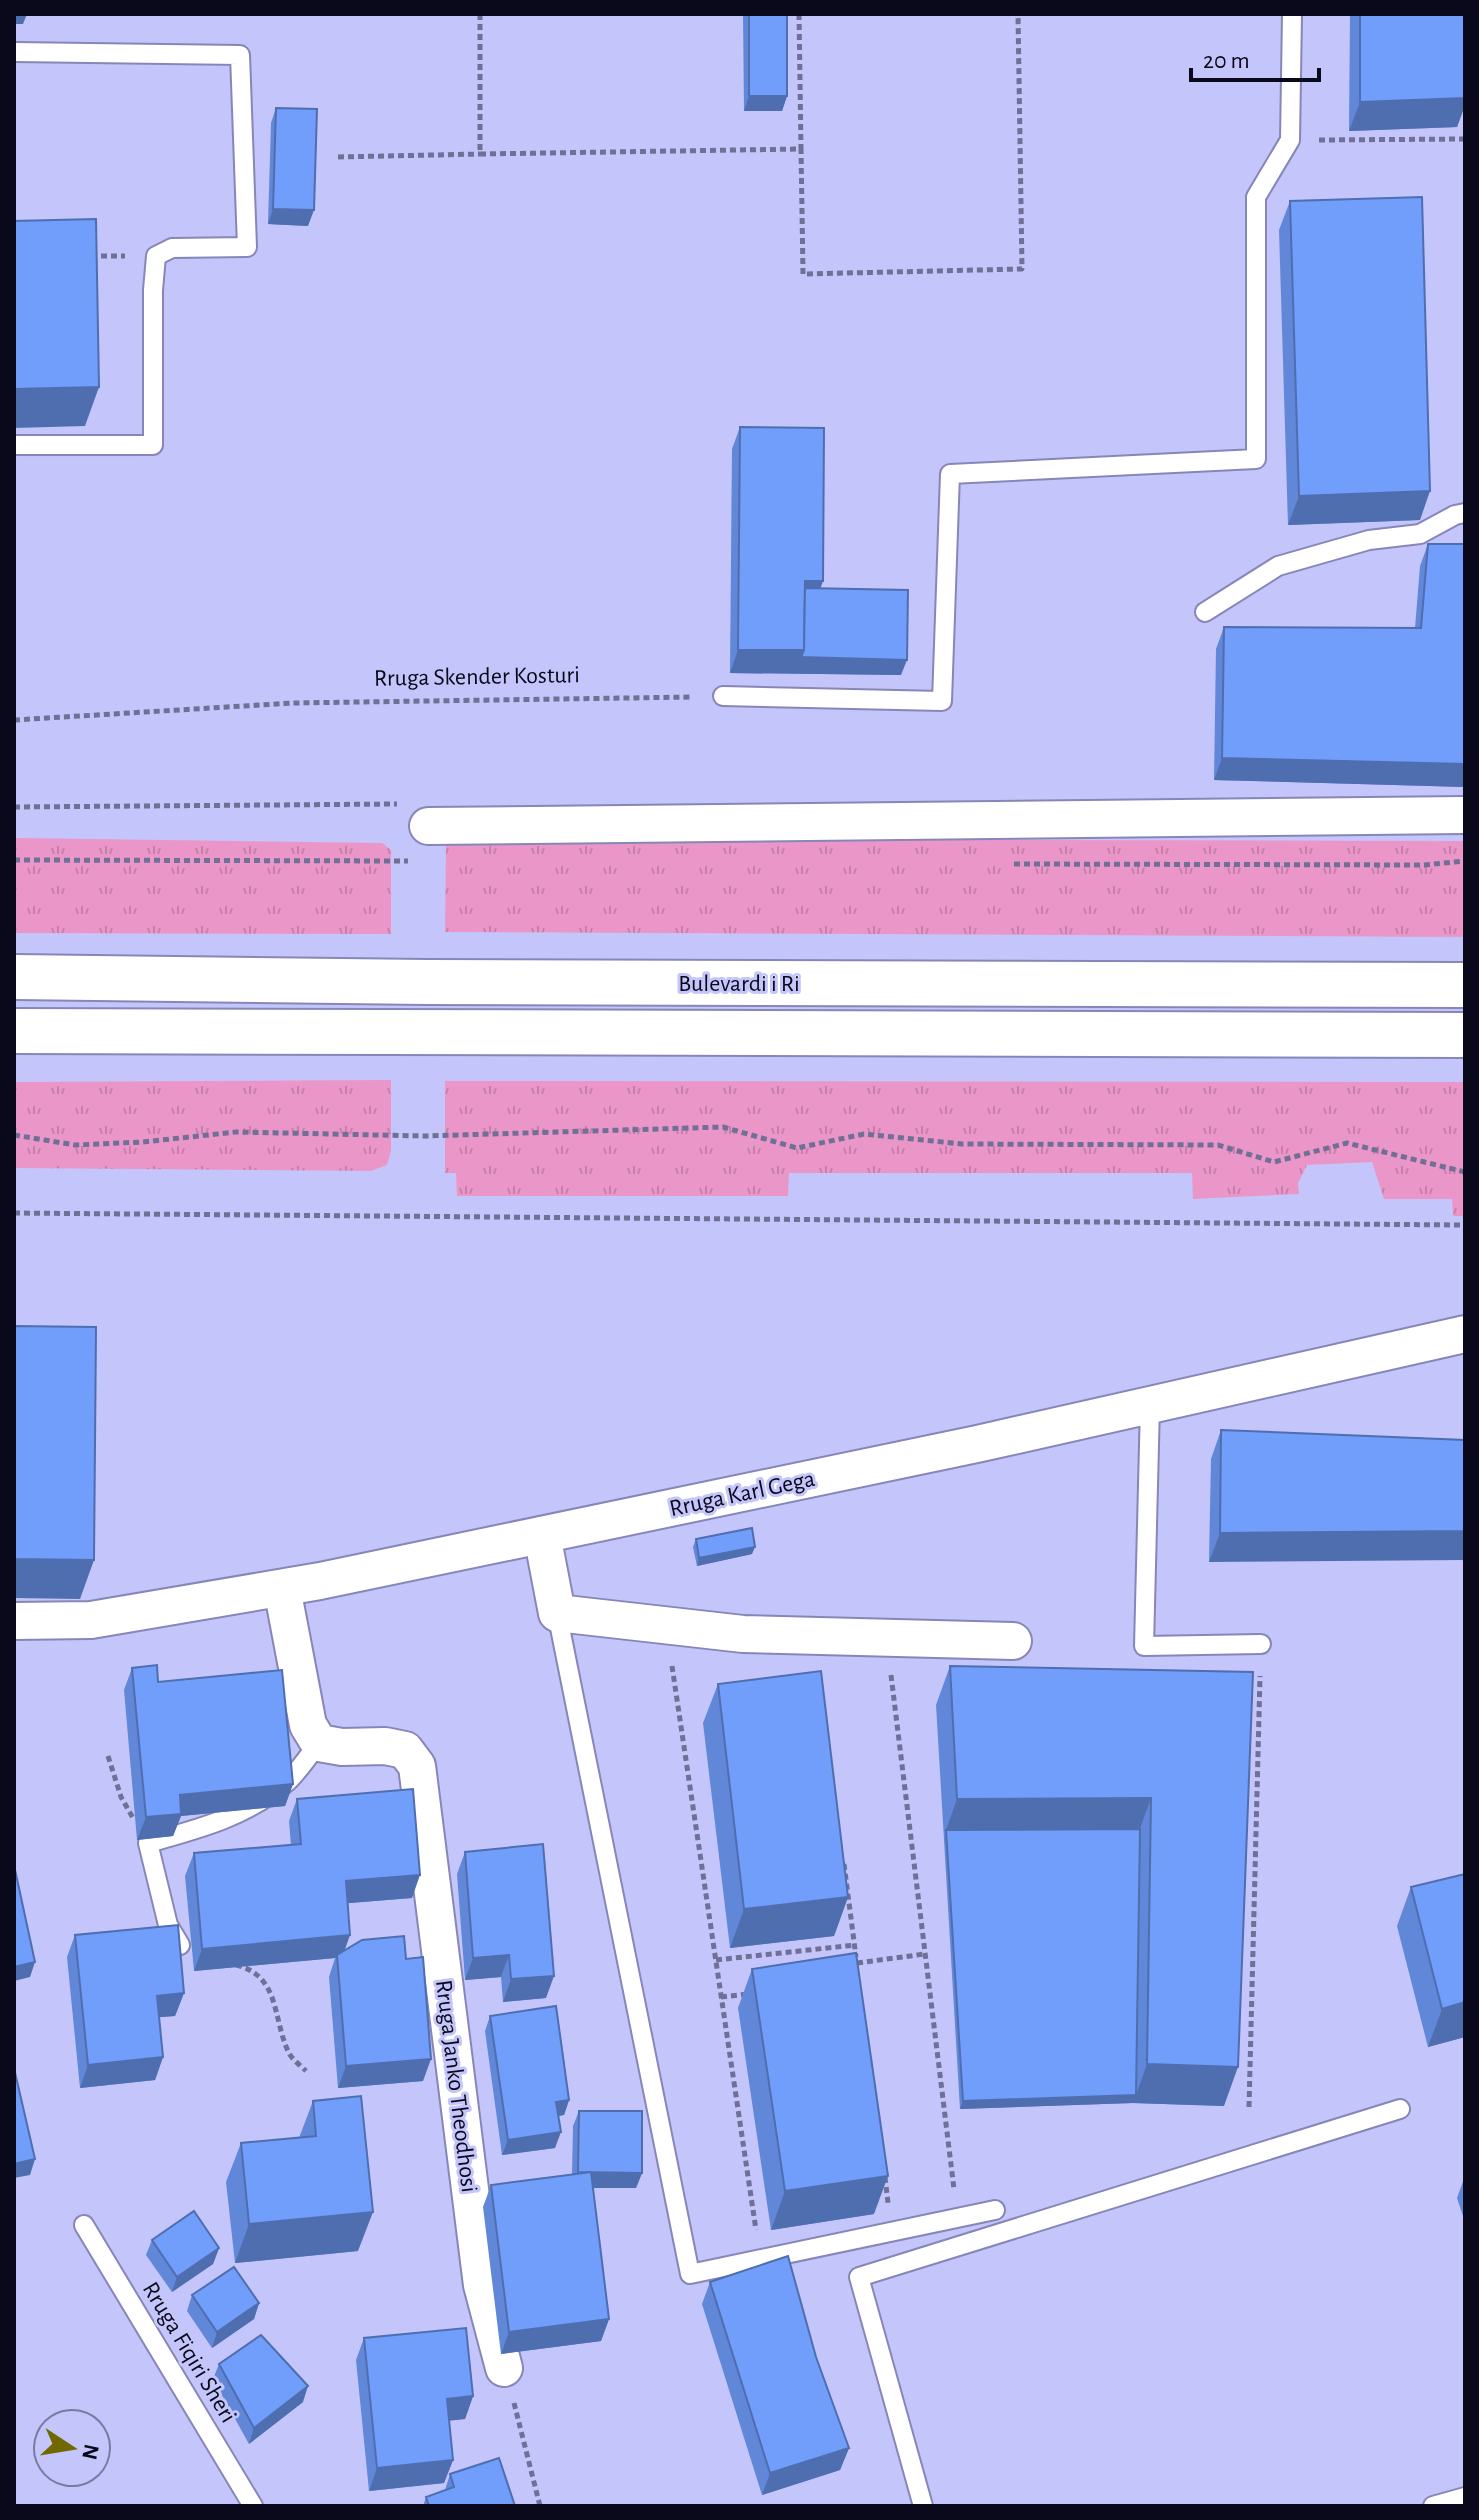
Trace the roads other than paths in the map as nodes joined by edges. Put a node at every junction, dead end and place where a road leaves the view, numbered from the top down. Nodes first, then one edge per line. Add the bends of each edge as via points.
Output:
1 (1292, 14) edge
2 (14, 52) edge
3 (14, 445) edge
4 (1465, 513) edge
5 (1205, 612) dead end
6 (723, 696) road end
7 (1465, 815) edge
8 (428, 826) road end
9 (14, 977) edge
10 (1465, 985) edge
11 (14, 1031) edge
12 (1465, 1035) edge
13 (1465, 1334) edge
14 (1150, 1405) junction
15 (542, 1535) junction
16 (282, 1588) junction
17 (557, 1613) junction
18 (14, 1621) edge
19 (1013, 1641) dead end
20 (1261, 1644) road end
21 (319, 1743) junction
22 (180, 1945) edge
23 (1400, 2109) dead end
24 (995, 2210) dead end
25 (84, 2225) dead end
26 (504, 2368) road end
27 (1465, 2497) edge
28 (253, 2506) edge
29 (923, 2506) edge
30 (1433, 2506) edge

1 - 6 lane via 1290,140 1256,197 1256,459 950,474 942,701
2 - 3 lane via 240,55 247,247 172,248 156,256 153,445
4 - 5 lane via 1420,534 1369,540 1278,566
7 - 8 street
9 - 10 main road, Bulevardi i Ri
11 - 12 main road, Bulevardi i Ri
13 - 14 street, Rruga Karl Gega
14 - 15 street, Rruga Karl Gega
14 - 20 lane via 1144,1646
15 - 16 street, Rruga Karl Gega
15 - 17 street
16 - 18 street, Rruga Karl Gega via 91,1620
16 - 21 street via 308,1725
17 - 19 street via 743,1634
17 - 24 lane via 690,2274
21 - 22 lane via 287,1781 240,1814 148,1843 168,1925
21 - 26 street, Rruga Janko Theodhosi via 405,1750 417,1766 482,2285
23 - 29 lane via 859,2277
25 - 28 lane, Rruga Fiqiri Sheri
27 - 30 lane

